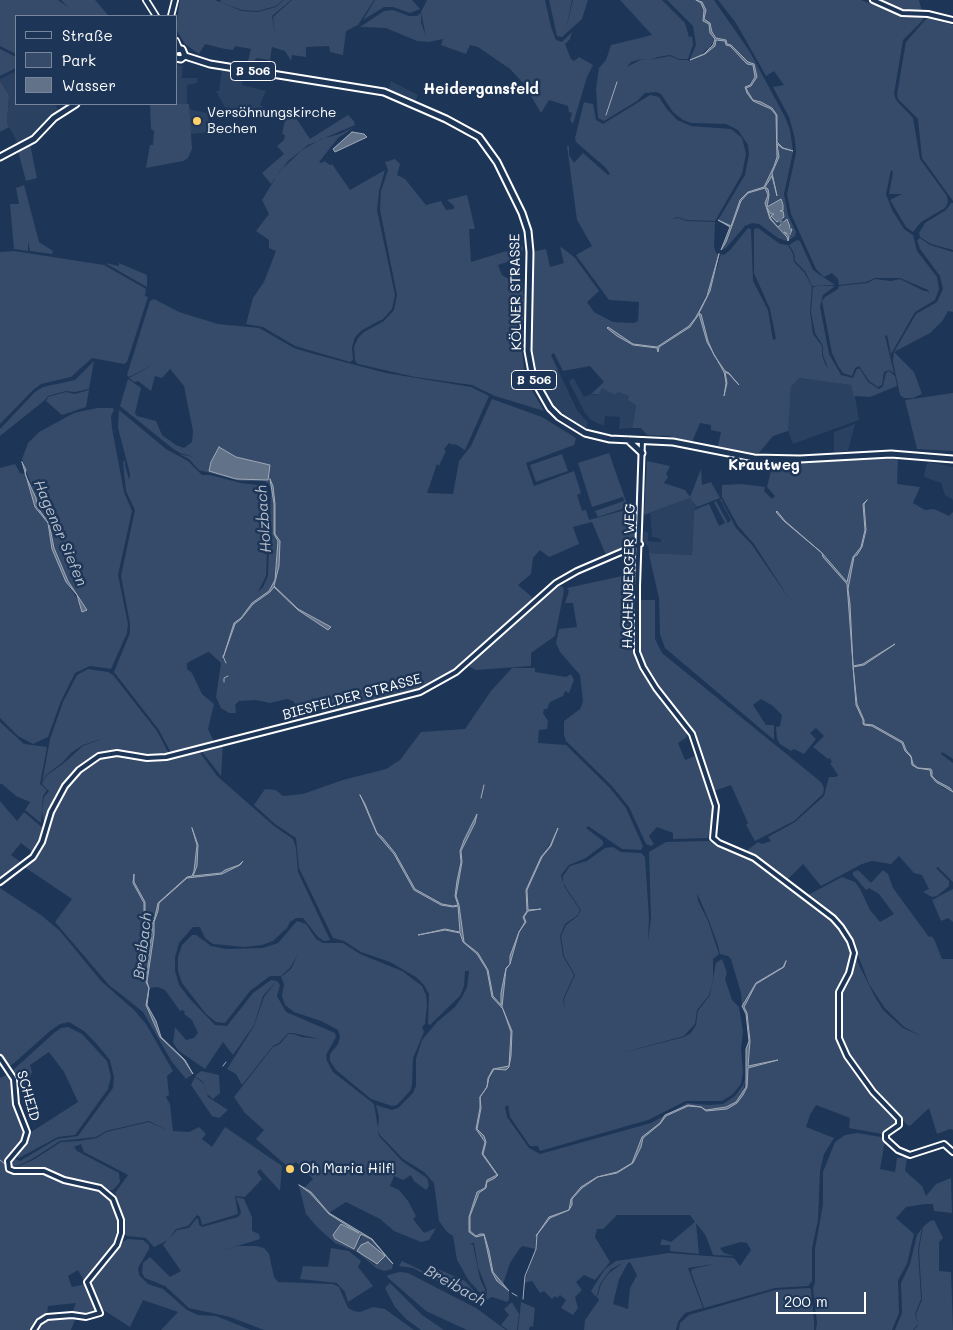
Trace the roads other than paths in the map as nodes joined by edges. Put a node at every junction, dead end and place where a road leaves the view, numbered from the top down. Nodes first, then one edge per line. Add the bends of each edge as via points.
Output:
1 (146, 0) edge
2 (175, 0) edge
3 (873, 0) edge
4 (155, 15) edge
5 (171, 15) edge
6 (953, 20) edge
7 (178, 49) edge
8 (185, 56) junction
9 (178, 58) edge
10 (74, 105) edge
11 (0, 157) edge
12 (628, 440) junction
13 (642, 440) junction
14 (642, 453) junction
15 (953, 459) edge
16 (640, 544) junction
17 (0, 882) edge
18 (0, 1058) edge
19 (953, 1152) edge
20 (34, 1330) edge

1 - 4 main road
2 - 5 main road
3 - 6 street via 902,13 928,14
7 - 8 main road via 184,50
8 - 9 main road, B 506
8 - 12 main road, KÖLNER STRASSE / B 506 via 215,65 384,92 479,137 497,162 528,231 528,351 537,388 550,408 571,426 595,436
10 - 11 main road via 54,118 34,138
12 - 13 main road, KÖLNER STRASSE / B 506
12 - 14 main road
13 - 14 street, HACHENBERGER WEG
13 - 15 main road, KÖLNER STRASSE / B 506 via 673,442 771,459 891,454
14 - 16 street, HACHENBERGER WEG
16 - 17 street, BIESFELDER STRASSE via 556,583 456,672 420,692 166,757 147,758 117,753 94,759 71,779 53,808 33,857
16 - 19 street, HACHENBERGER WEG via 638,652 656,688 692,734 716,806 713,838 754,858 841,927 854,953 849,973 839,992 839,1038 847,1056 873,1092 899,1119 899,1125 886,1134 886,1139 910,1155 944,1144
18 - 20 street, SCHEID via 14,1079 16,1104 27,1132 8,1166 14,1171 44,1171 64,1180 102,1189 116,1203 121,1220 117,1245 88,1280 100,1313 86,1317 47,1317

